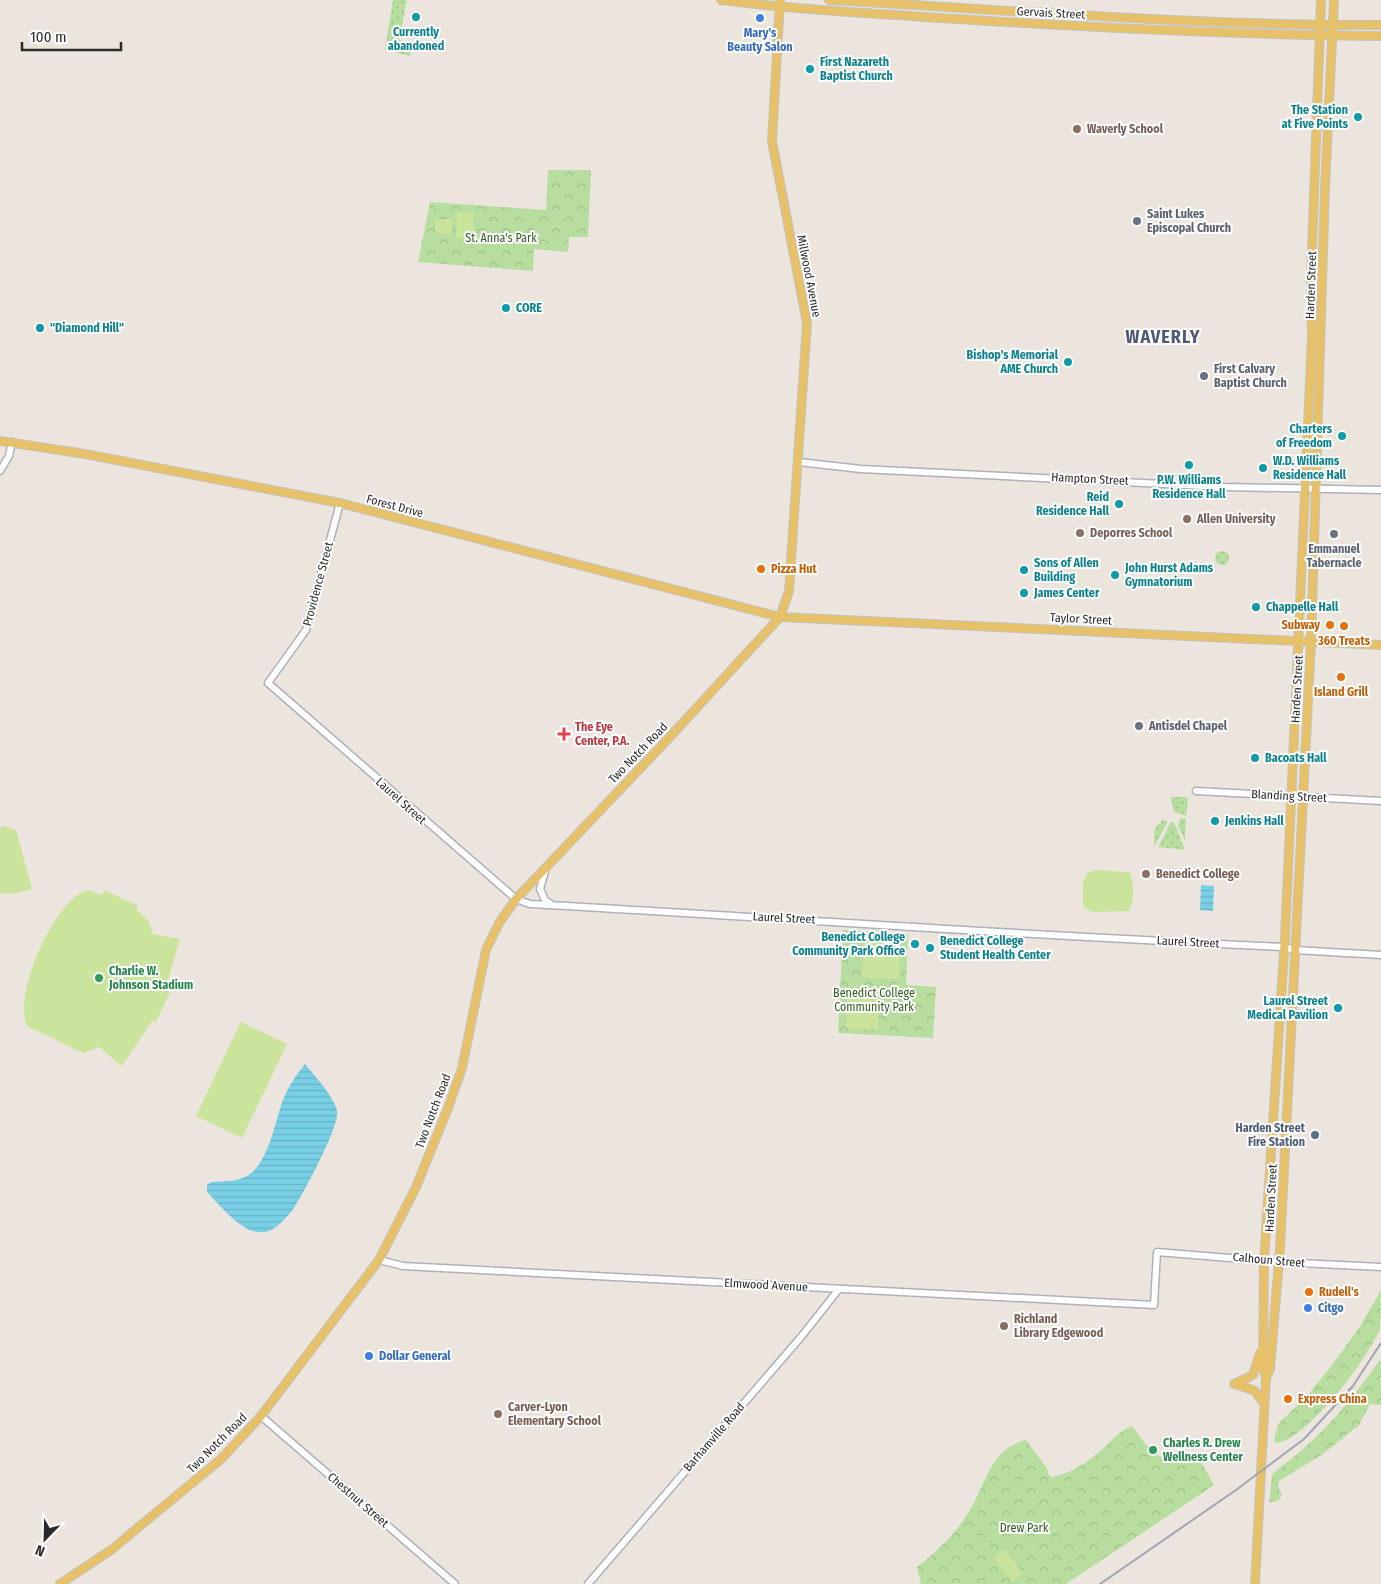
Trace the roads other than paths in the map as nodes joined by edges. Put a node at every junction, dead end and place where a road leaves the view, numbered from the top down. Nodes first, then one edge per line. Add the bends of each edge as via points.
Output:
1 (721, 0) edge
2 (829, 0) edge
3 (1321, 0) edge
4 (1334, 0) edge
5 (780, 3) edge
6 (1381, 25) edge
7 (1319, 26) junction
8 (1333, 26) junction
9 (1320, 36) junction
10 (1332, 36) junction
11 (1381, 36) edge
12 (0, 441) edge
13 (12, 442) junction
14 (799, 462) junction
15 (0, 471) edge
16 (1314, 488) junction
17 (1304, 490) junction
18 (1381, 490) edge
19 (340, 503) junction
20 (780, 616) junction
21 (1298, 641) junction
22 (1311, 642) junction
23 (1381, 645) edge
24 (268, 683) joint
25 (1196, 792) dead end
26 (1292, 796) junction
27 (1304, 797) junction
28 (1381, 801) edge
29 (548, 864) junction
30 (516, 899) junction
31 (553, 905) junction
32 (1284, 947) junction
33 (1296, 950) junction
34 (1381, 955) edge
35 (378, 1260) junction
36 (1264, 1261) junction
37 (1279, 1262) junction
38 (1381, 1267) edge
39 (839, 1289) junction
40 (1154, 1305) joint
41 (1263, 1337) junction
42 (1266, 1378) junction
43 (1265, 1406) junction
44 (261, 1416) junction
45 (60, 1584) edge
46 (455, 1584) edge
47 (588, 1584) edge
48 (1255, 1584) edge

1 - 5 main road, Gervais Street
2 - 7 main road, Gervais Street via 1025,13
3 - 7 main road, Harden Street
4 - 8 main road, Harden Street
5 - 9 main road, Gervais Street via 1023,23
5 - 14 main road, Millwood Avenue via 772,141 807,323
6 - 8 main road, Gervais Street
7 - 8 main road, Gervais Street
7 - 9 main road, Harden Street
8 - 10 main road, Harden Street
9 - 10 main road, Gervais Street
9 - 17 main road, Harden Street via 1311,279 1312,336
10 - 11 main road, Gervais Street
10 - 16 main road, Harden Street
12 - 13 main road, Forest Drive
13 - 15 street via 9,456
13 - 19 main road, Forest Drive
14 - 17 street, Hampton Street via 861,469
14 - 20 main road, Millwood Avenue via 789,591
16 - 17 street, Hampton Street
16 - 18 street, Hampton Street
16 - 22 main road, Harden Street
17 - 21 main road, Harden Street
19 - 20 main road, Forest Drive
19 - 24 street, Providence Street via 306,630
20 - 21 main road, Taylor Street
20 - 29 main road, Two Notch Road
21 - 22 main road, Taylor Street
21 - 26 main road, Harden Street
22 - 23 main road, Taylor Street
22 - 27 main road, Harden Street
24 - 30 street, Laurel Street
25 - 26 street, Blanding Street
26 - 27 street, Blanding Street
26 - 32 main road, Harden Street
27 - 28 street, Blanding Street
27 - 33 main road, Harden Street
29 - 30 main road, Two Notch Road
29 - 31 street via 540,889 545,900
30 - 31 street, Laurel Street via 530,904
30 - 35 main road, Two Notch Road via 486,950 462,1068 448,1108 416,1187
31 - 32 street, Laurel Street
32 - 33 street, Laurel Street
32 - 36 main road, Harden Street
33 - 34 street, Laurel Street
33 - 37 main road, Harden Street
35 - 39 street, Elmwood Avenue via 403,1266
35 - 44 main road, Two Notch Road
36 - 37 street, Calhoun Street
36 - 40 street, Calhoun Street via 1157,1252
36 - 41 main road, Harden Street
37 - 38 street, Calhoun Street
37 - 42 main road, Harden Street via 1270,1369
39 - 40 street, Elmwood Avenue
39 - 47 street, Barhamville Road via 801,1338
41 - 42 main road, Harden Street
41 - 43 main road via 1254,1373 1234,1384 1255,1391
42 - 43 main road, Harden Street
43 - 48 main road, Harden Street
44 - 45 main road, Two Notch Road via 221,1459 180,1494 111,1550
44 - 46 street, Chestnut Street

